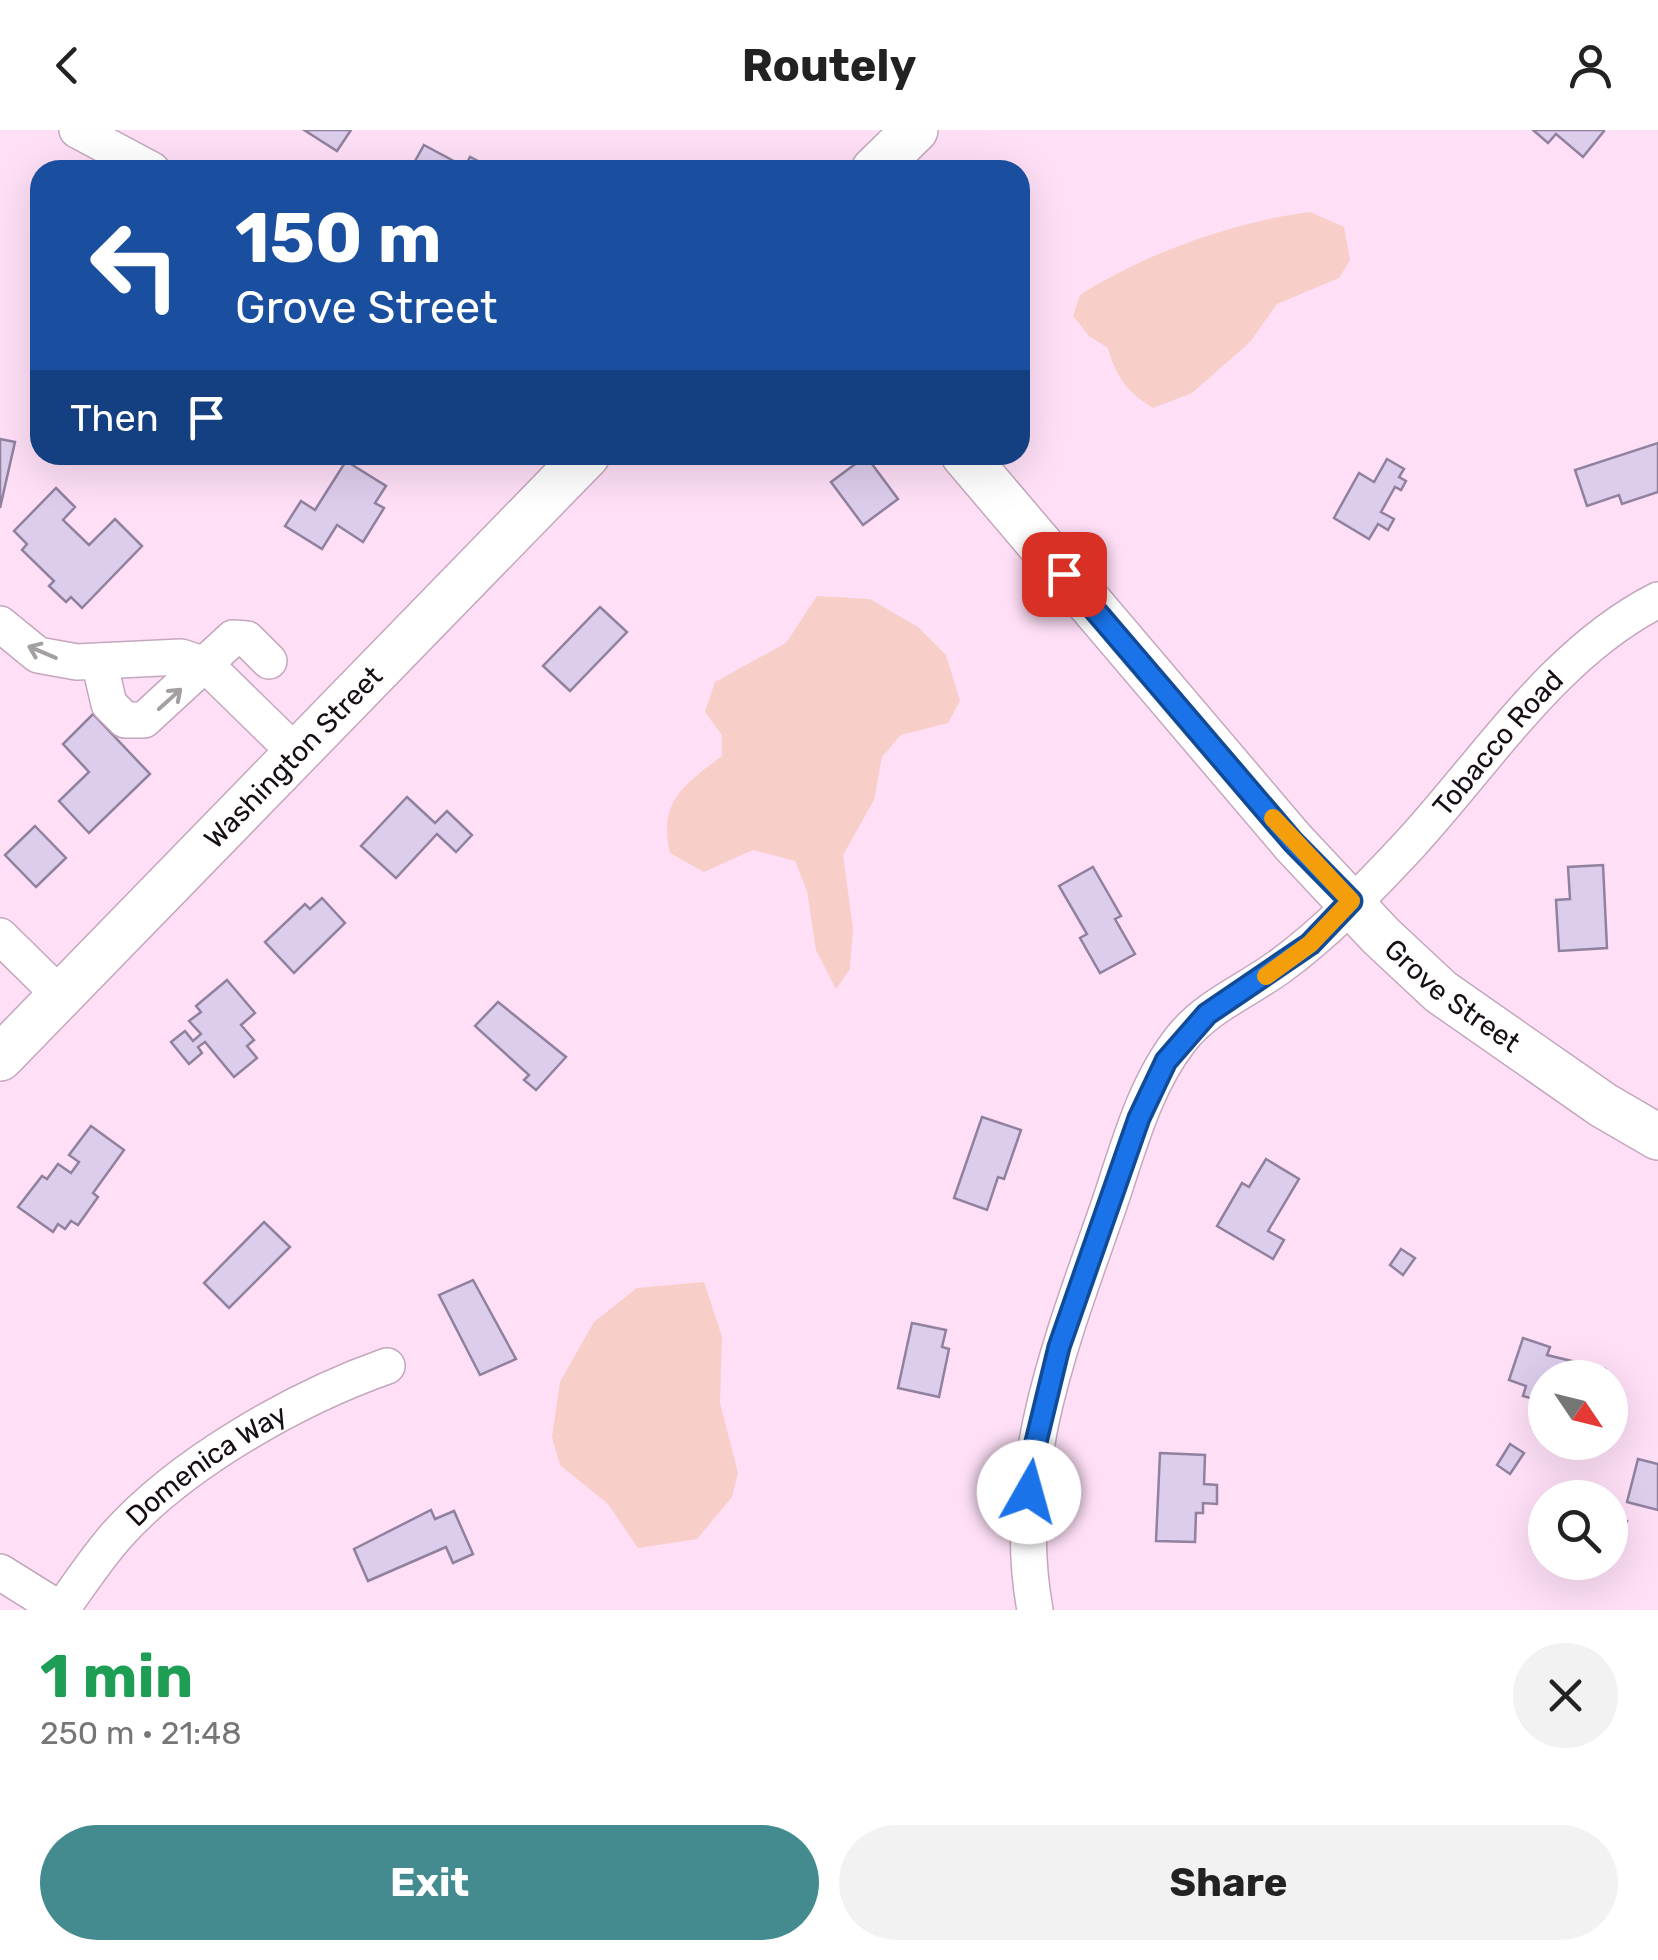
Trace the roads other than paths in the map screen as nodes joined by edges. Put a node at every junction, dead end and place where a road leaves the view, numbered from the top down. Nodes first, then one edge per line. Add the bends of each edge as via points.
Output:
1 (78, 130) edge
2 (914, 130) edge
3 (134, 160) edge
4 (884, 160) edge
5 (577, 465) edge
6 (973, 465) edge
7 (1658, 600) edge
8 (0, 624) edge
9 (98, 661) junction
10 (269, 661) dead end
11 (206, 665) junction
12 (298, 755) junction
13 (1351, 901) junction
14 (0, 936) edge
15 (58, 994) junction
16 (0, 1058) edge
17 (1658, 1137) edge
18 (387, 1366) dead end
19 (0, 1572) edge
20 (61, 1610) edge
21 (1036, 1610) edge

1 - 3 street
2 - 4 main road
5 - 12 main road, Washington Street
6 - 13 main road, Grove Street via 1293,842
7 - 13 street, Tobacco Road via 1569,664
9 -> 8 street via 38,655
9 - 11 street via 182,657
9 -> 11 street via 109,704 125,720 144,720
10 - 11 street via 247,639 233,638
11 - 12 street
12 - 15 main road, Washington Street
13 - 17 main road, Grove Street via 1441,992
13 - 21 street, Tobacco Road via 1310,944 1207,1014 1183,1037 1151,1090 1045,1396 1029,1492
14 - 15 street
15 - 16 main road, Washington Street
18 - 20 street, Domenica Way via 322,1392 186,1477 118,1534
19 - 20 street

